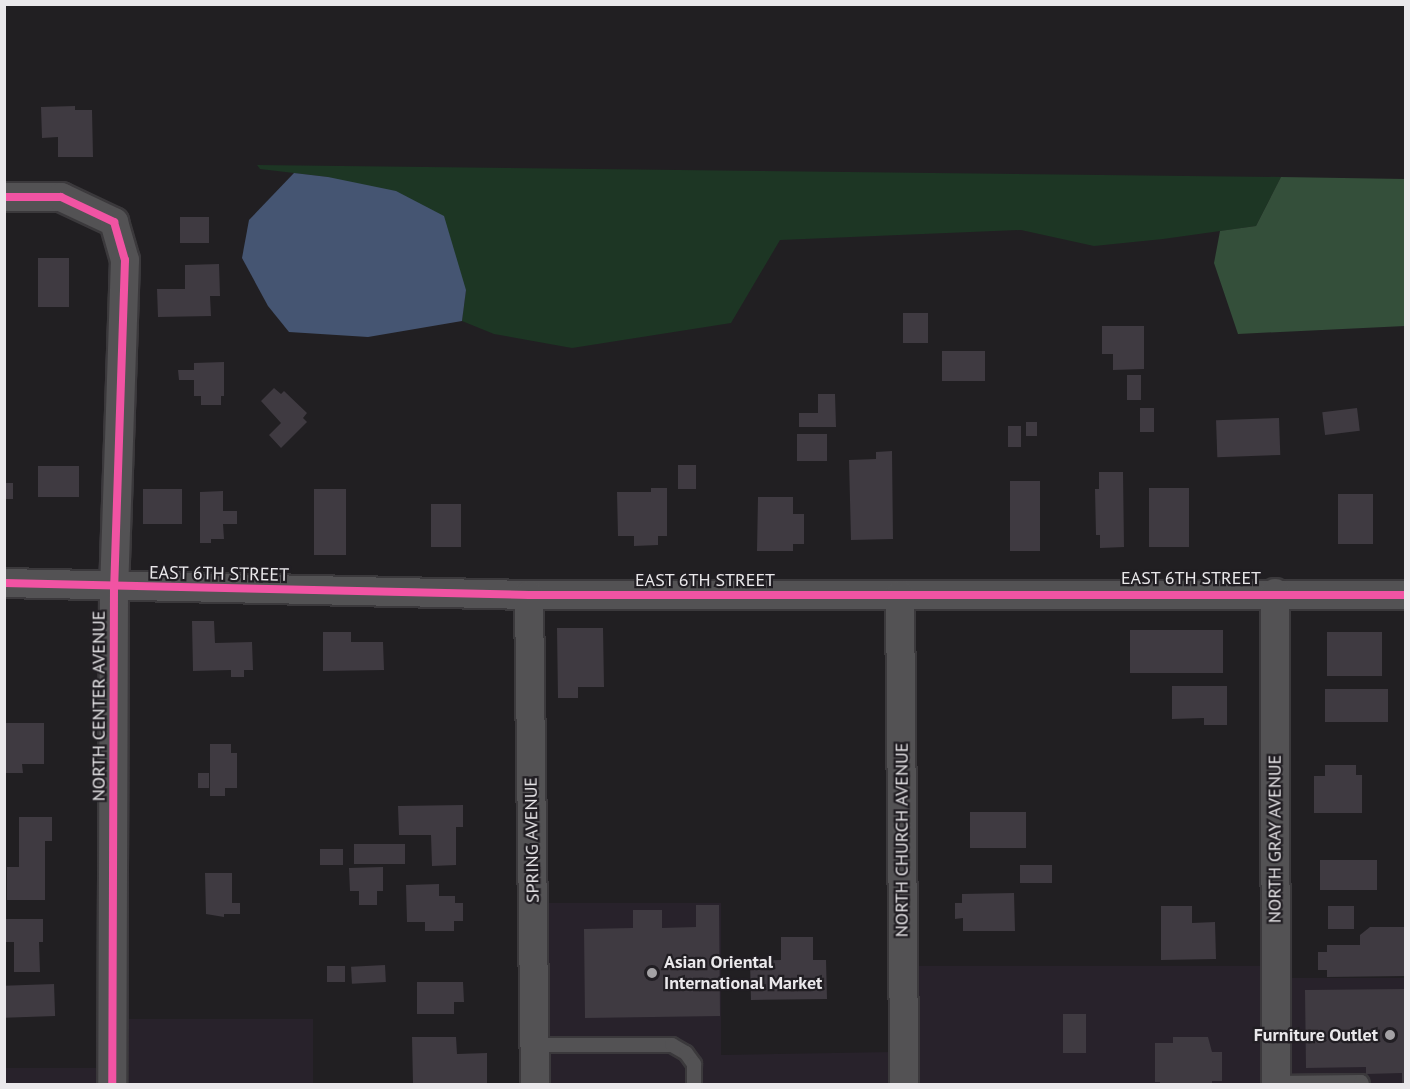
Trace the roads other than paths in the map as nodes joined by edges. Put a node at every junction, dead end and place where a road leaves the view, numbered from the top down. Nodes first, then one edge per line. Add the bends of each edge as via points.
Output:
1 (4, 196) edge
2 (4, 583) edge
3 (114, 587) junction
4 (1275, 593) junction
5 (529, 595) junction
6 (900, 595) junction
7 (1406, 595) edge
8 (535, 1045) junction
9 (112, 1084) edge
10 (535, 1084) edge
11 (694, 1084) edge
12 (904, 1084) edge
13 (1276, 1084) edge
14 (1362, 1084) edge

1 - 3 street, NORTH CENTER AVENUE via 61,197 114,222 125,260
2 - 3 street, EAST 6TH STREET
3 - 5 street, EAST 6TH STREET
3 - 9 street, NORTH CENTER AVENUE
4 - 6 street, EAST 6TH STREET
4 - 7 street, EAST 6TH STREET
4 - 13 street, NORTH GRAY AVENUE
5 - 6 street, EAST 6TH STREET
5 - 8 street, SPRING AVENUE
6 - 12 street, NORTH CHURCH AVENUE
8 - 10 street, SPRING AVENUE
8 - 11 lane via 672,1045 686,1053 694,1064
13 - 14 lane

